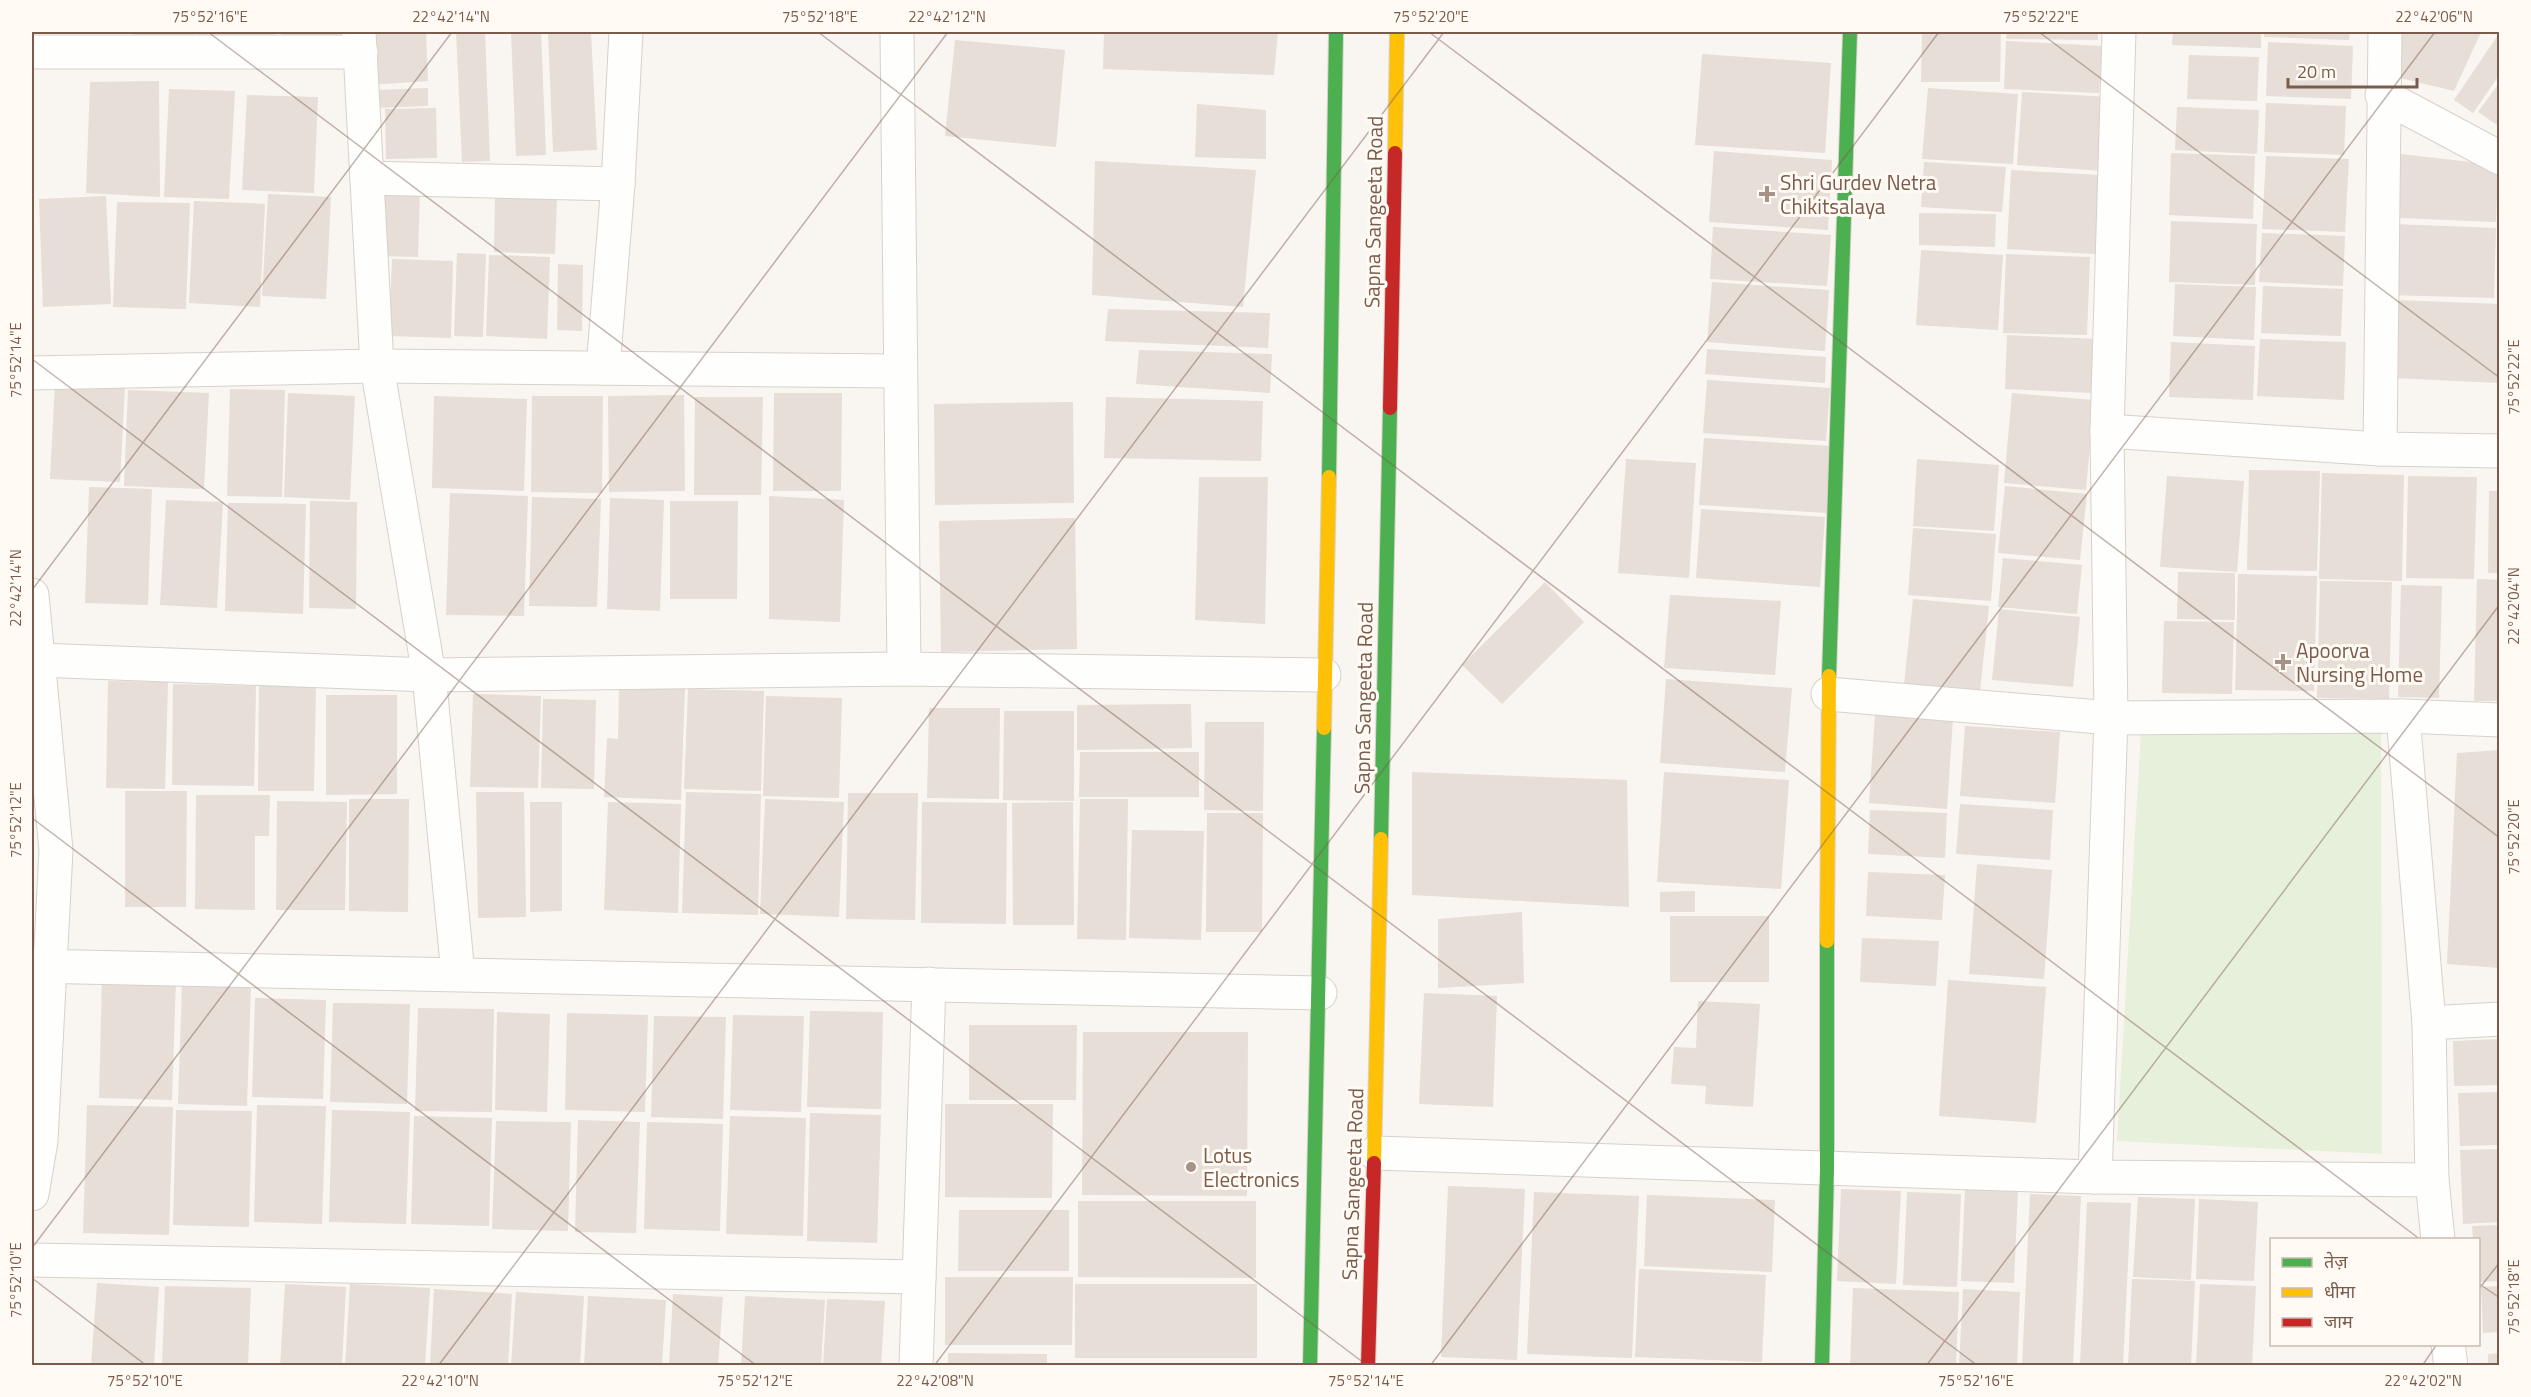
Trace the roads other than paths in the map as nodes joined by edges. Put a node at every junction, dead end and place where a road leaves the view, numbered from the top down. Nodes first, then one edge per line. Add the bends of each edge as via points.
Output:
1 (626, 32) edge
2 (897, 32) edge
3 (1336, 32) edge
4 (1397, 32) edge
5 (1850, 32) edge
6 (2119, 32) edge
7 (2385, 32) edge
8 (360, 42) edge
9 (32, 52) edge
10 (2382, 95) junction
11 (2499, 158) edge
12 (367, 178) junction
13 (618, 184) junction
14 (377, 366) junction
15 (603, 368) junction
16 (899, 371) junction
17 (32, 373) edge
18 (2107, 431) junction
19 (2380, 449) junction
20 (2499, 452) edge
21 (32, 595) edge
22 (38, 660) junction
23 (904, 669) junction
24 (429, 675) junction
25 (1324, 675) junction
26 (1828, 694) junction
27 (2403, 716) junction
28 (2111, 718) junction
29 (2499, 720) edge
30 (41, 966) edge
31 (458, 974) junction
32 (929, 984) junction
33 (1320, 993) junction
34 (2499, 1019) edge
35 (2429, 1023) junction
36 (1375, 1153) junction
37 (1827, 1169) junction
38 (2095, 1177) junction
39 (2432, 1180) junction
40 (32, 1194) edge
41 (2438, 1238) edge
42 (32, 1260) edge
43 (919, 1277) junction
44 (2448, 1346) edge
45 (916, 1365) edge
46 (1311, 1365) edge
47 (1368, 1365) edge
48 (1822, 1365) edge
49 (2451, 1365) edge

1 - 13 street
2 - 16 street
3 - 25 main road, Sapna Sangeeta Road
4 - 36 main road, Sapna Sangeeta Road
5 - 26 main road
6 - 18 street
7 - 10 street
8 - 9 street
8 - 12 street
10 - 11 street
10 - 19 street
12 - 13 street
12 - 14 street
13 - 15 street
14 - 15 street
14 - 17 street
14 - 24 street
15 - 16 street
16 - 23 street
18 - 19 street
18 - 28 street
19 - 20 street
21 - 22 street
22 - 24 street
22 - 30 street via 56,850
23 - 24 street
23 - 25 street
24 - 31 street
25 - 33 main road, Sapna Sangeeta Road
26 - 28 street
26 - 37 main road
27 - 28 street
27 - 29 street
27 - 35 street
28 - 38 street
30 - 31 street
30 - 40 street via 41,1141
31 - 32 street
32 - 33 street
32 - 43 street
33 - 46 main road, Sapna Sangeeta Road
34 - 35 street
35 - 39 street
36 - 37 street
36 - 47 main road, Sapna Sangeeta Road
37 - 38 street
37 - 48 main road
38 - 39 street
39 - 41 street
42 - 43 street
43 - 45 street
44 - 49 street

